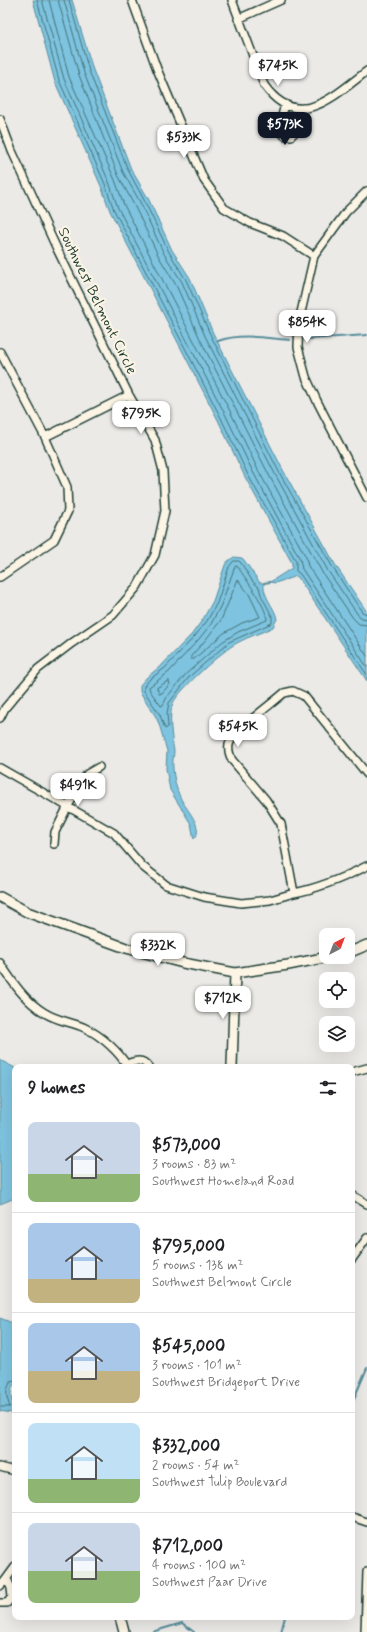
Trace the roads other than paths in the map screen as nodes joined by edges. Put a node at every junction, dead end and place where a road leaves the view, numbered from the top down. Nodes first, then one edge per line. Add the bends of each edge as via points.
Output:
1 (132, 0) edge
2 (232, 0) edge
3 (281, 0) edge
4 (238, 19) junction
5 (367, 71) edge
6 (285, 104) junction
7 (303, 108) junction
8 (0, 118) edge
9 (367, 192) edge
10 (314, 256) junction
11 (0, 352) edge
12 (129, 395) junction
13 (45, 437) junction
14 (367, 498) edge
15 (0, 577) edge
16 (0, 718) edge
17 (99, 767) dead end
18 (0, 768) edge
19 (367, 774) edge
20 (68, 806) junction
21 (54, 844) dead end
22 (367, 866) edge
23 (294, 893) junction
24 (0, 897) edge
25 (367, 945) edge
26 (355, 949) edge
27 (319, 959) edge
28 (0, 964) edge
29 (235, 973) junction
30 (127, 1064) edge
31 (131, 1064) edge
32 (146, 1064) edge
33 (232, 1064) edge
34 (367, 1068) edge
35 (355, 1071) edge
36 (355, 1197) edge
37 (367, 1204) edge
38 (367, 1238) edge
39 (355, 1256) edge
40 (0, 1467) edge
41 (12, 1470) edge
42 (355, 1518) edge
43 (367, 1522) edge
44 (12, 1572) edge
45 (367, 1572) edge
46 (7, 1579) junction
47 (0, 1586) edge
48 (0, 1603) edge
49 (121, 1620) edge
50 (124, 1632) edge
51 (365, 1632) edge

1 - 10 street via 157,69 204,180 224,208 250,223 283,236
2 - 4 street
3 - 4 street
4 - 6 street via 264,85
5 - 7 street via 325,102
6 - 7 street
6 - 7 street via 280,127 285,136 291,136 298,129
8 - 12 street, Southwest Belmont Circle via 57,249
9 - 10 street via 346,212
10 - 14 street via 300,314 298,347 316,401
11 - 13 street
12 - 13 street
12 - 16 street, Southwest Belmont Circle via 155,440 163,471 165,511 155,555 137,587 113,615 72,642 38,669 5,708
13 - 15 street via 67,487 68,511 54,540
17 - 20 street via 87,774
18 - 20 street
19 - 23 street via 304,696 293,691 284,693 230,740 228,747 232,760 266,800 281,824
20 - 21 street via 55,832
20 - 23 street via 114,832 142,866 166,885 204,897 241,903 270,900
22 - 23 street via 312,890
24 - 29 street via 27,912 126,948
25 - 26 street
27 - 29 street
28 - 30 street via 28,1002 47,1015 85,1028 99,1036
29 - 33 street
31 - 32 street via 136,1060
34 - 35 street
36 - 37 street
38 - 39 street
40 - 41 street
42 - 43 street
44 - 46 street
45 - 51 street
46 - 47 street
46 - 48 street via 12,1596 7,1602
49 - 50 street

